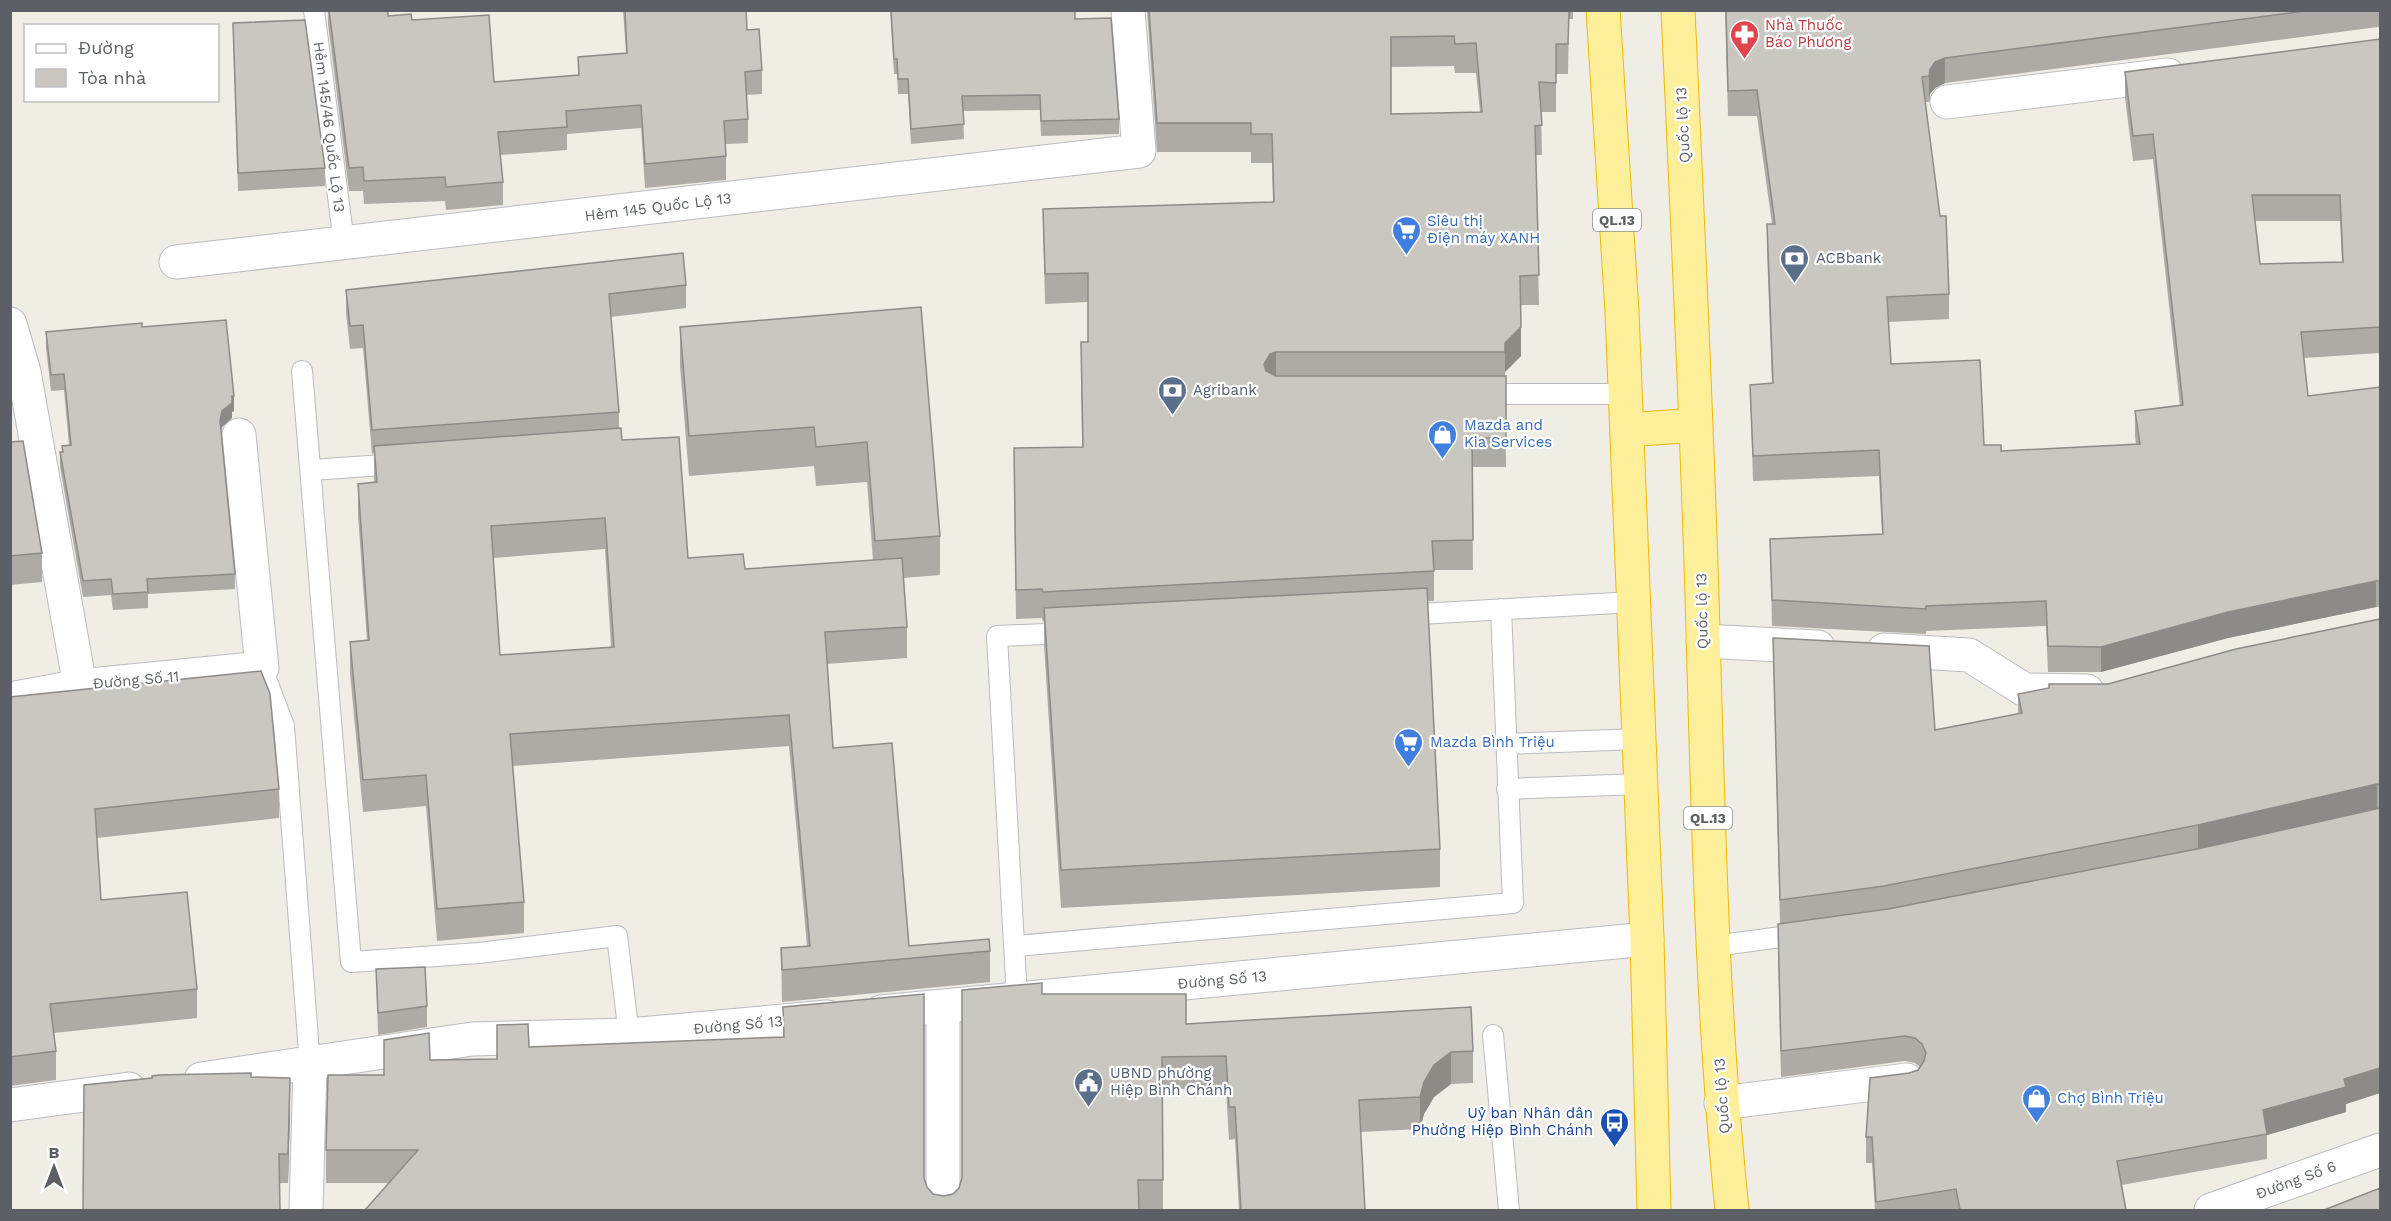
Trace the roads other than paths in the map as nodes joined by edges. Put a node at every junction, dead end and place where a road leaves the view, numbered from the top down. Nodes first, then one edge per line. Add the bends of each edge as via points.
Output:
1 (314, 10) edge
2 (1128, 10) edge
3 (1603, 10) edge
4 (1678, 10) edge
5 (2202, 70) edge
6 (1947, 102) dead end
7 (344, 243) junction
8 (176, 262) dead end
9 (10, 324) edge
10 (302, 370) dead end
11 (1462, 394) edge
12 (1626, 394) junction
13 (1696, 425) junction
14 (1627, 430) junction
15 (239, 435) dead end
16 (416, 462) edge
17 (311, 470) junction
18 (1634, 602) junction
19 (1501, 609) junction
20 (1384, 615) edge
21 (1091, 631) edge
22 (1703, 640) junction
23 (262, 669) junction
24 (80, 686) junction
25 (2114, 688) edge
26 (10, 699) edge
27 (1639, 739) junction
28 (1506, 744) junction
29 (1641, 784) junction
30 (1507, 789) junction
31 (1817, 933) edge
32 (1647, 939) junction
33 (1015, 946) junction
34 (1714, 946) junction
35 (1017, 999) junction
36 (943, 1007) junction
37 (629, 1035) junction
38 (1493, 1035) dead end
39 (310, 1065) junction
40 (1907, 1080) edge
41 (1721, 1104) junction
42 (10, 1105) edge
43 (2380, 1150) edge
44 (306, 1210) edge
45 (943, 1210) edge
46 (1509, 1210) edge
47 (1654, 1210) edge
48 (1732, 1210) edge
49 (2211, 1210) edge

1 - 7 lane, Hẻm 145/46 Quốc Lộ 13
2 - 7 street, Hẻm 145 Quốc Lộ 13 via 1139,151
3 - 12 highway, QL.13
4 - 13 highway, Quốc lộ 13 / QL.13
5 - 6 street
7 - 8 street, Hẻm 145 Quốc Lộ 13
9 - 24 street via 24,372
10 - 17 lane
11 - 12 lane
12 - 14 highway, QL.13
13 - 14 highway
13 - 22 highway, Quốc lộ 13 / QL.13
14 - 18 highway, QL.13
15 - 23 street
16 - 17 lane
17 - 37 lane via 351,962 479,954 617,936
18 - 19 lane
18 - 27 highway, QL.13
19 - 20 lane
19 - 28 lane
21 - 33 lane via 997,636
22 - 25 street via 1969,655 2025,690
22 - 34 highway, Quốc lộ 13 / QL.13
23 - 24 street, Đường Số 11
23 - 39 lane via 284,726
24 - 26 street, Đường Số 11
27 - 28 lane
27 - 29 highway, QL.13
28 - 30 lane
29 - 30 lane
29 - 32 highway, QL.13
30 - 33 lane via 1512,903
31 - 34 lane
32 - 35 street, Đường Số 13
32 - 47 highway, QL.13
33 - 35 lane
34 - 41 highway, Quốc lộ 13 / QL.13
35 - 36 street, Đường Số 13
36 - 37 street, Đường Số 13
36 - 45 street
37 - 39 street, Đường Số 13 via 472,1039
38 - 46 lane
39 - 42 street, Đường Số 13
39 - 44 street
40 - 41 street
41 - 48 highway, Quốc lộ 13 / QL.13
43 - 49 street, Đường Số 6

